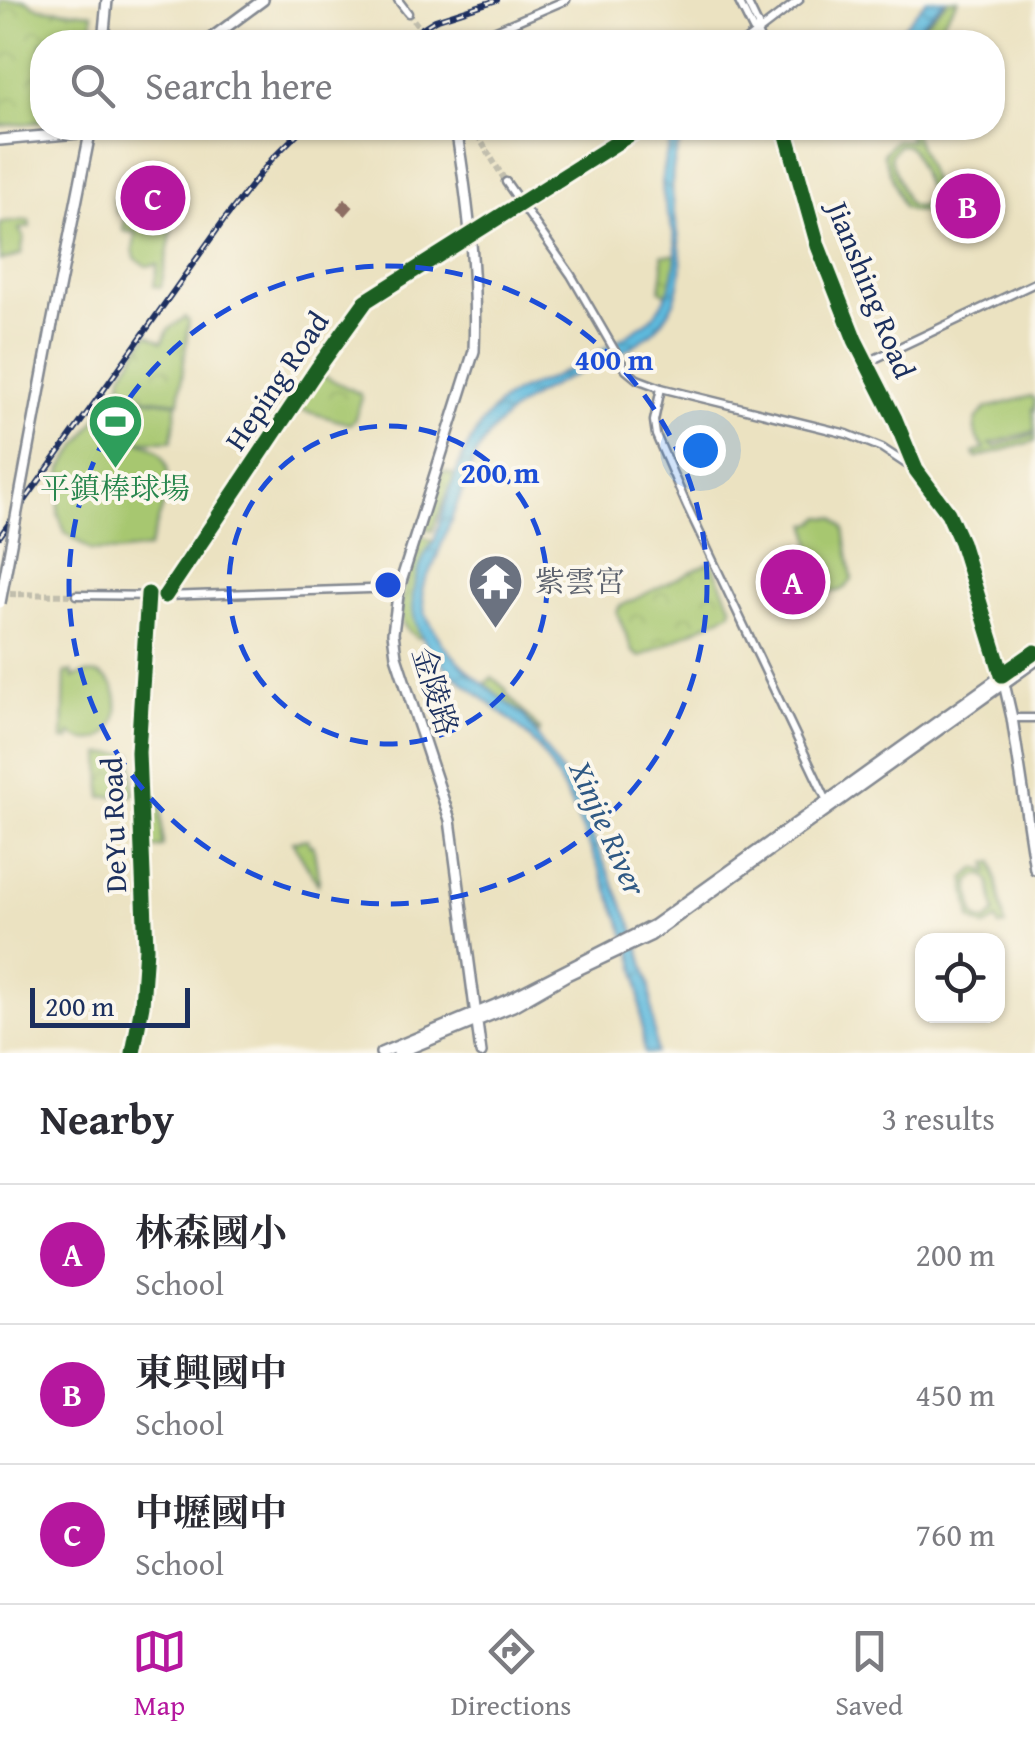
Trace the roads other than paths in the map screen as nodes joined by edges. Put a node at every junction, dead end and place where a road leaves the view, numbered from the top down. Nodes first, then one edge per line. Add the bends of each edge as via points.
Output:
1 (107, 0) edge
2 (263, 0) edge
3 (398, 0) edge
4 (566, 0) edge
5 (742, 0) edge
6 (799, 0) edge
7 (408, 13) tunnel mouth
8 (104, 30) edge
9 (222, 30) edge
10 (496, 30) edge
11 (757, 30) edge
12 (760, 30) edge
13 (30, 136) edge
14 (0, 140) edge
15 (90, 140) edge
16 (458, 140) edge
17 (621, 140) edge
18 (788, 140) edge
19 (506, 182) tunnel mouth
20 (521, 202) junction
21 (471, 232) junction
22 (1035, 283) edge
23 (866, 363) junction
24 (661, 388) junction
25 (916, 470) junction
26 (399, 588) junction
27 (148, 594) junction
28 (76, 595) tunnel mouth
29 (165, 596) junction
30 (0, 603) edge
31 (1035, 652) edge
32 (1035, 661) edge
33 (1003, 678) junction
34 (1012, 718) junction
35 (1035, 718) edge
36 (829, 805) junction
37 (1035, 869) edge
38 (477, 1018) junction
39 (133, 1053) edge
40 (381, 1053) edge
41 (398, 1053) edge
42 (481, 1053) edge

1 - 8 main road
2 - 9 main road
3 - 7 street
4 - 10 street
5 - 11 street
6 - 12 street
13 - 14 main road
15 - 30 main road, bridge
16 - 21 main road, 金陵路
17 - 20 street, Heping Road
18 - 23 street, Jianshing Road via 818,246
19 - 20 street
20 - 21 street, Heping Road
20 - 24 street via 632,375
21 - 26 main road, 金陵路 via 474,351
21 - 29 street, Heping Road via 366,301
22 - 23 street
23 - 25 street, Jianshing Road
24 - 25 street via 847,434
24 - 36 street via 656,435
25 - 33 street via 961,542
26 - 29 street
26 - 38 main road, 金陵路 via 393,645 454,840
27 - 28 street
27 - 29 street
27 - 39 street, DeYu Road via 138,744 146,948
31 - 33 main road
32 - 33 main road
33 - 34 main road
33 - 36 main road
34 - 35 street
34 - 37 main road
36 - 38 main road via 641,937 513,1006
38 - 40 main road
38 - 41 main road
38 - 42 main road, 金陵路

